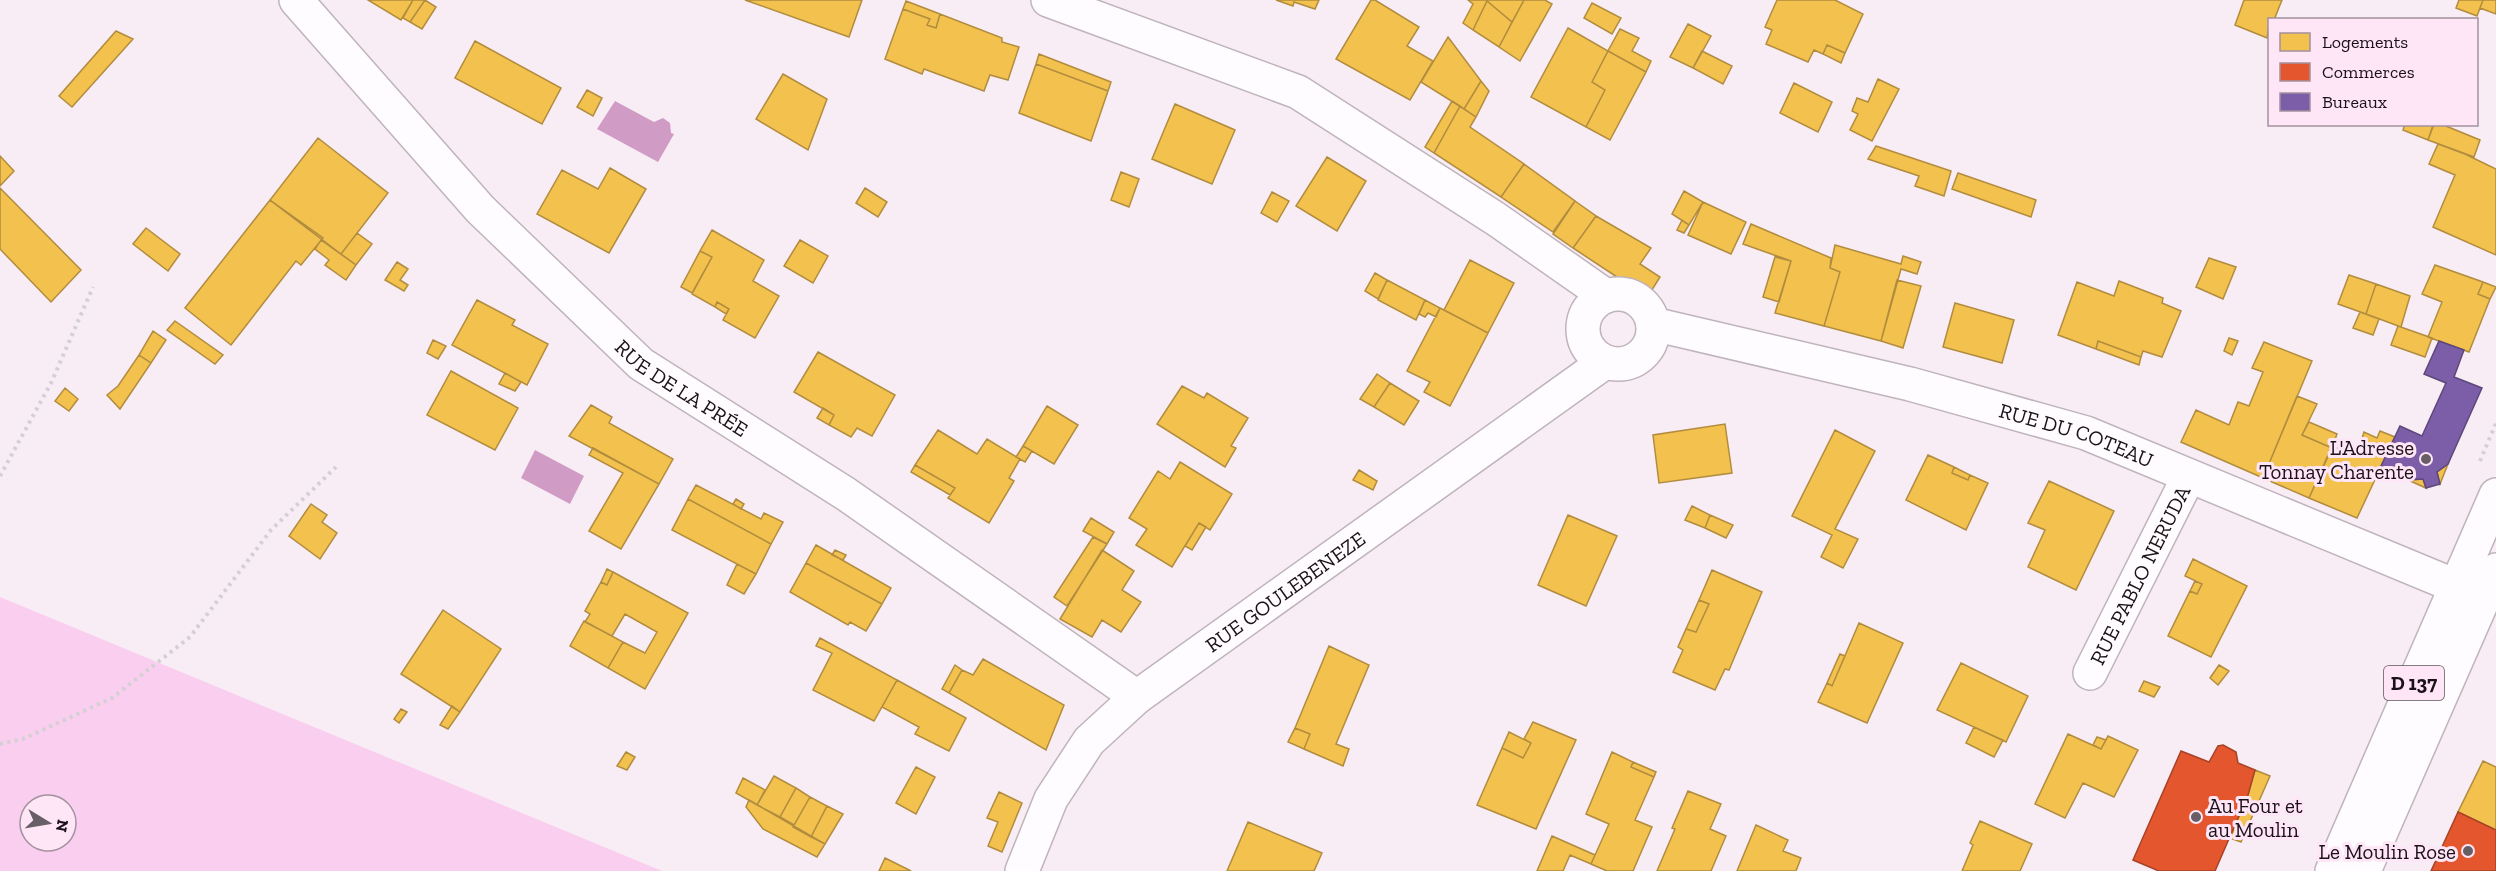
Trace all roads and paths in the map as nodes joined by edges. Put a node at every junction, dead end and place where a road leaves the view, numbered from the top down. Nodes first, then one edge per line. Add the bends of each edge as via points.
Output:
1 (296, 0) edge
2 (1048, 0) edge
3 (93, 287) dead end
4 (1606, 296) junction
5 (1653, 324) junction
6 (1605, 362) junction
7 (336, 467) dead end
8 (0, 476) edge
9 (2188, 476) junction
10 (2496, 495) edge
11 (2479, 584) edge
12 (2090, 673) dead end
13 (1137, 697) junction
14 (0, 744) edge
15 (1022, 871) edge
16 (2332, 871) edge
17 (2364, 871) edge

1 - 13 street, RUE DE LA PRÉE via 480,209 640,364 846,494
2 - 4 street via 1298,92 1496,219
3 - 8 path via 51,383
4 - 5 street via 1627,295 1637,299
4 - 6 street via 1588,311 1583,335 1591,351
5 - 6 street via 1652,336 1640,357 1617,364
5 - 9 street, RUE DU COTEAU via 1910,384 2075,430
6 - 13 street, RUE GOULEBENEZE
7 - 14 path via 271,530 190,637 112,698 23,739
9 - 11 street, RUE DU COTEAU
9 - 12 street, RUE PABLO NERUDA
10 - 11 street, D 137
11 - 16 street, D 137
11 - 17 street, D 137
13 - 15 street, RUE GOULEBENEZE via 1089,741 1051,799

